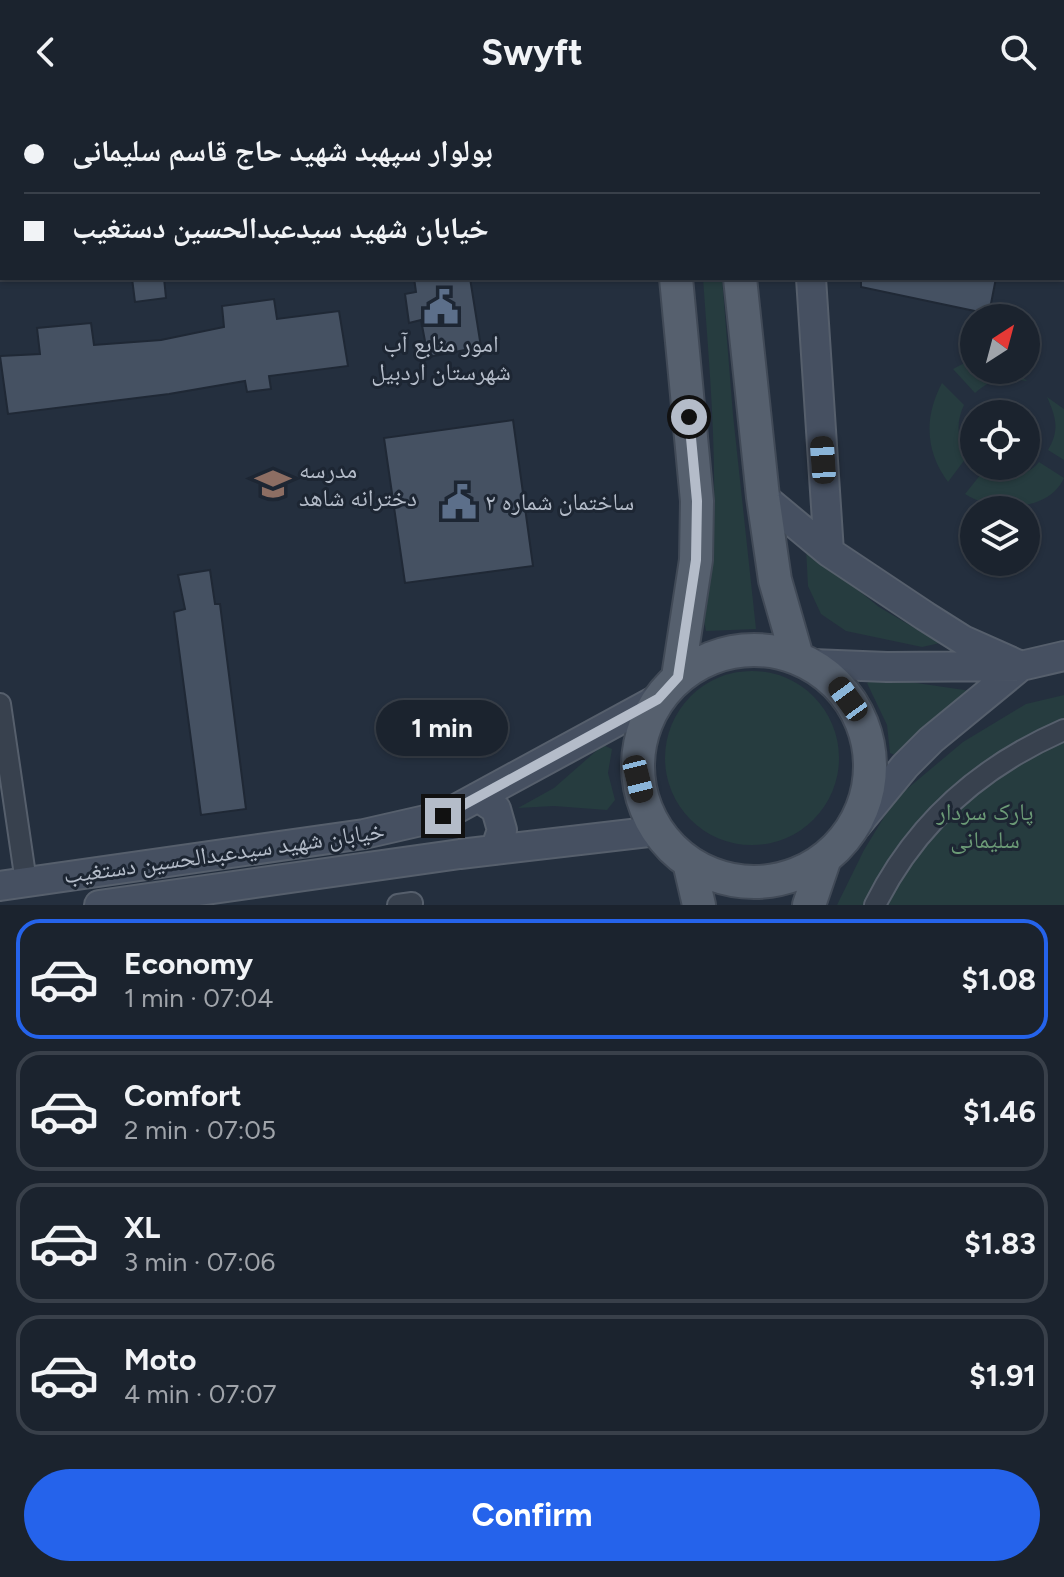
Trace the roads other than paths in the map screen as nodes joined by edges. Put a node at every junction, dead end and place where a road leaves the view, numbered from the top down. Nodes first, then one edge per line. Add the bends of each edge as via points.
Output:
1 (676, 280) edge
2 (740, 280) edge
3 (811, 280) edge
4 (763, 497) junction
5 (829, 552) junction
6 (1064, 656) edge
7 (805, 661) junction
8 (1021, 666) junction
9 (668, 688) junction
10 (0, 704) edge
11 (1064, 730) edge
12 (6, 783) edge
13 (478, 797) junction
14 (657, 831) junction
15 (835, 849) junction
16 (495, 850) junction
17 (689, 862) junction
18 (13, 884) edge
19 (226, 896) edge
20 (99, 905) edge
21 (699, 905) edge
22 (809, 905) edge
23 (875, 905) edge

1 - 9 main road via 697,501 696,560
2 - 4 main road
3 - 5 main road
4 - 5 main road
4 - 7 main road via 775,580
5 - 8 main road via 963,640
6 - 8 main road
7 - 8 main road via 887,667
7 - 9 main road via 766,649 735,650 704,659
7 - 15 main road via 845,694 869,744 870,778 862,811
8 - 15 main road via 931,740
9 - 13 main road, خیابان شهید سیدعبدالحسین دستغیب
9 - 14 main road via 645,724 638,751 638,779
10 - 12 street
11 - 23 street via 1006,759 951,801 905,854
12 - 18 street
13 - 16 main road via 496,809 502,830
13 - 18 main road, خیابان شهید سیدعبدالحسین دستغیب via 428,821 364,834
14 - 16 main road, خیابان شهید سیدعبدالحسین دستغیب
14 - 17 main road
15 - 17 main road via 800,873 772,881 743,882
15 - 22 main road
16 - 19 main road, خیابان شهید سیدعبدالحسین دستغیب
17 - 21 main road
19 - 20 main road, خیابان شهید سیدعبدالحسین دستغیب

